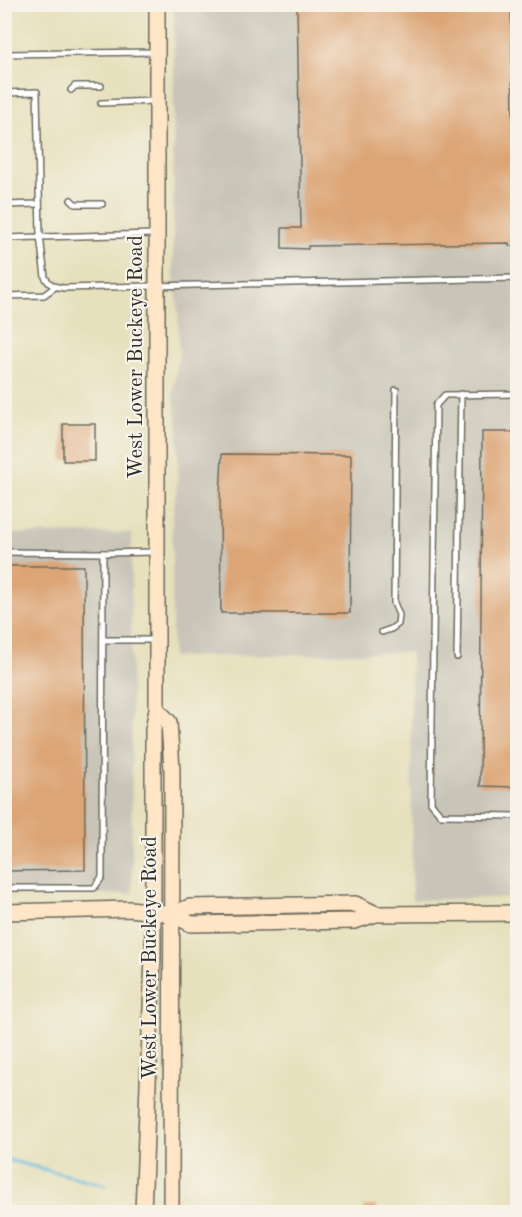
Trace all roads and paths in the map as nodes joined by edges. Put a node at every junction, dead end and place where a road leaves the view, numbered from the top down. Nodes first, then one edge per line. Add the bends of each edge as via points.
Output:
1 (157, 4) edge
2 (157, 52) junction
3 (4, 54) edge
4 (101, 86) dead end
5 (70, 90) dead end
6 (4, 93) edge
7 (156, 101) junction
8 (101, 103) dead end
9 (71, 200) dead end
10 (39, 204) junction
11 (102, 204) dead end
12 (4, 205) edge
13 (156, 234) junction
14 (40, 237) junction
15 (4, 238) edge
16 (518, 278) edge
17 (157, 285) junction
18 (56, 287) junction
19 (4, 296) edge
20 (396, 390) dead end
21 (461, 394) junction
22 (518, 394) edge
23 (4, 552) edge
24 (156, 552) junction
25 (103, 553) junction
26 (382, 632) dead end
27 (103, 640) junction
28 (156, 640) junction
29 (458, 657) dead end
30 (157, 709) junction
31 (518, 816) edge
32 (4, 888) edge
33 (4, 912) edge
34 (153, 912) junction
35 (518, 913) edge
36 (172, 914) junction
37 (143, 1212) edge
38 (171, 1212) edge

1 - 2 main road, West Lower Buckeye Road
2 - 3 lane
2 - 7 main road, West Lower Buckeye Road
4 - 5 lane via 75,86
6 - 10 lane via 37,92
7 - 8 lane
7 - 13 main road, West Lower Buckeye Road
9 - 11 lane via 75,204
10 - 12 lane
10 - 14 lane
13 - 14 lane
13 - 17 main road, West Lower Buckeye Road
14 - 15 lane
14 - 18 lane via 45,277
16 - 17 lane
17 - 18 lane
17 - 24 main road, West Lower Buckeye Road
18 - 19 lane via 44,295
20 - 26 lane via 394,603 399,615 398,624
21 - 22 lane
21 - 29 lane
21 - 31 lane via 445,395 436,405 431,803 441,815
23 - 25 lane
24 - 25 lane
24 - 28 main road, West Lower Buckeye Road
25 - 27 lane
27 - 28 lane
27 - 32 lane via 102,877 94,888
28 - 30 main road, West Lower Buckeye Road
30 - 34 main road, West Lower Buckeye Road via 153,730
30 - 36 main road, West Lower Buckeye Road via 169,722 171,745
33 - 34 main road
34 - 36 main road
34 - 37 main road, West Lower Buckeye Road
35 - 36 main road via 376,914 355,921 191,924
36 - 38 main road, West Lower Buckeye Road

